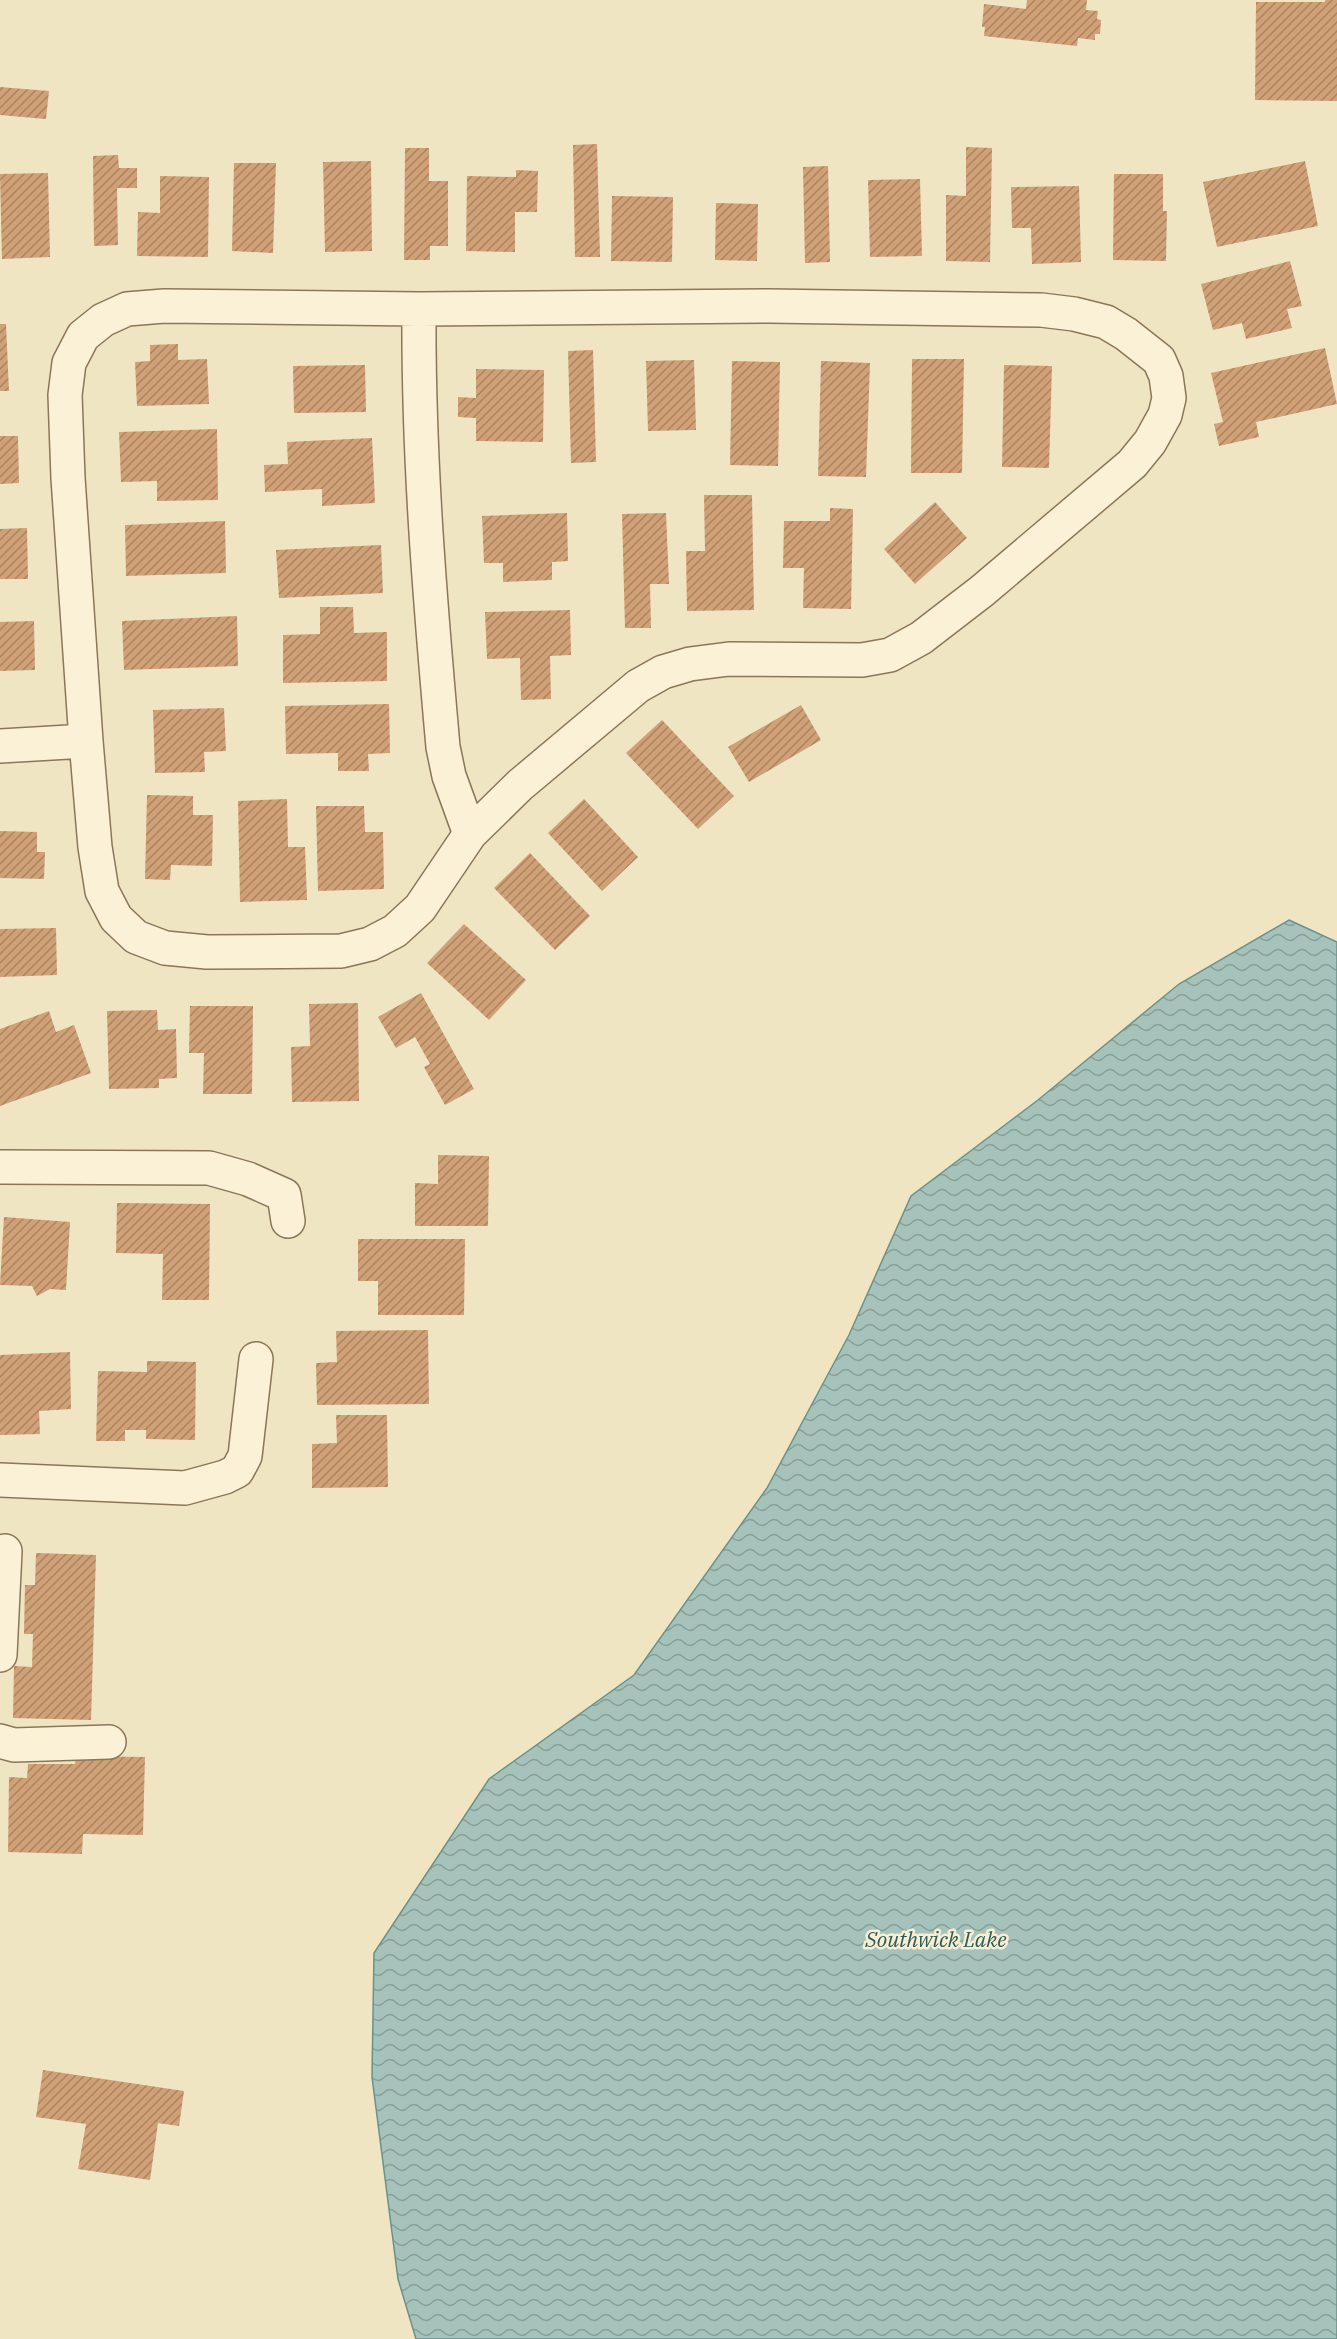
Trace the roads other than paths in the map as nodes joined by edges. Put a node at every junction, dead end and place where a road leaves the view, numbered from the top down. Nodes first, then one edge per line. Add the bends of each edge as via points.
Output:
1 (419, 309) junction
2 (86, 741) junction
3 (0, 746) edge
4 (470, 834) junction
5 (0, 1167) edge
6 (288, 1221) dead end
7 (256, 1359) dead end
8 (0, 1480) edge
9 (5, 1551) dead end
10 (0, 1655) edge
11 (0, 1741) edge
12 (109, 1742) dead end

1 - 2 street via 164,306 127,309 103,320 83,336 69,363 65,394
1 - 4 street via 423,472 443,747
1 - 4 street via 768,306 1041,310 1106,322 1158,360 1166,376 1165,415 1132,464 921,638 890,654 862,660 729,659 663,672 638,686 520,785
2 - 3 street
2 - 4 street via 102,891 116,918 136,936 165,948 207,952 341,951 370,944 395,931 420,908
5 - 6 street via 209,1168 284,1195
7 - 8 street via 245,1456 237,1471 225,1477 185,1488
9 - 10 street
11 - 12 street via 14,1745

